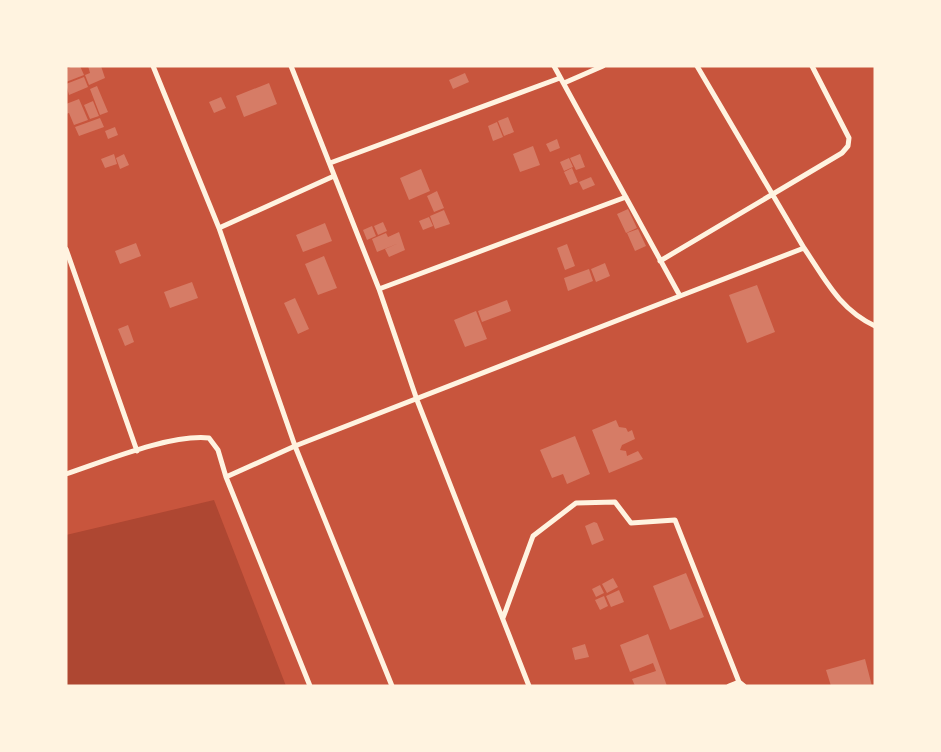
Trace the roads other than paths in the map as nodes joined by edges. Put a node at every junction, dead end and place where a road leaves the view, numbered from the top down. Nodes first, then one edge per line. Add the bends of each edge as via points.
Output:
1 (153, 66) edge
2 (291, 66) edge
3 (554, 66) edge
4 (603, 66) edge
5 (697, 66) edge
6 (812, 66) edge
7 (560, 78) junction
8 (564, 83) junction
9 (330, 162) junction
10 (334, 176) junction
11 (773, 193) junction
12 (626, 197) junction
13 (219, 228) junction
14 (804, 248) junction
15 (66, 249) edge
16 (660, 261) junction
17 (379, 289) junction
18 (680, 296) junction
19 (875, 326) edge
20 (417, 400) junction
21 (295, 446) junction
22 (137, 450) junction
23 (66, 474) edge
24 (226, 477) junction
25 (503, 619) junction
26 (738, 682) junction
27 (310, 686) edge
28 (392, 686) edge
29 (529, 686) edge
30 (729, 686) edge
31 (744, 686) edge

1 - 13 street
2 - 9 street
3 - 7 street
4 - 8 street
5 - 11 street
6 - 11 street via 849,138 848,146 842,153
7 - 8 street
7 - 9 street
8 - 12 street
9 - 10 street
10 - 13 street
10 - 17 street
11 - 14 street
11 - 16 street
12 - 16 street
12 - 17 street
13 - 21 street
14 - 18 street
14 - 19 street via 850,312
15 - 22 street
16 - 18 street
17 - 20 street
18 - 20 street
20 - 21 street
20 - 25 street
21 - 24 street
21 - 28 street
22 - 23 street
22 - 24 street via 194,437 209,438 218,450
24 - 27 street
25 - 26 street via 533,536 576,503 615,502 632,523 674,520
25 - 29 street
26 - 30 street
26 - 31 street

